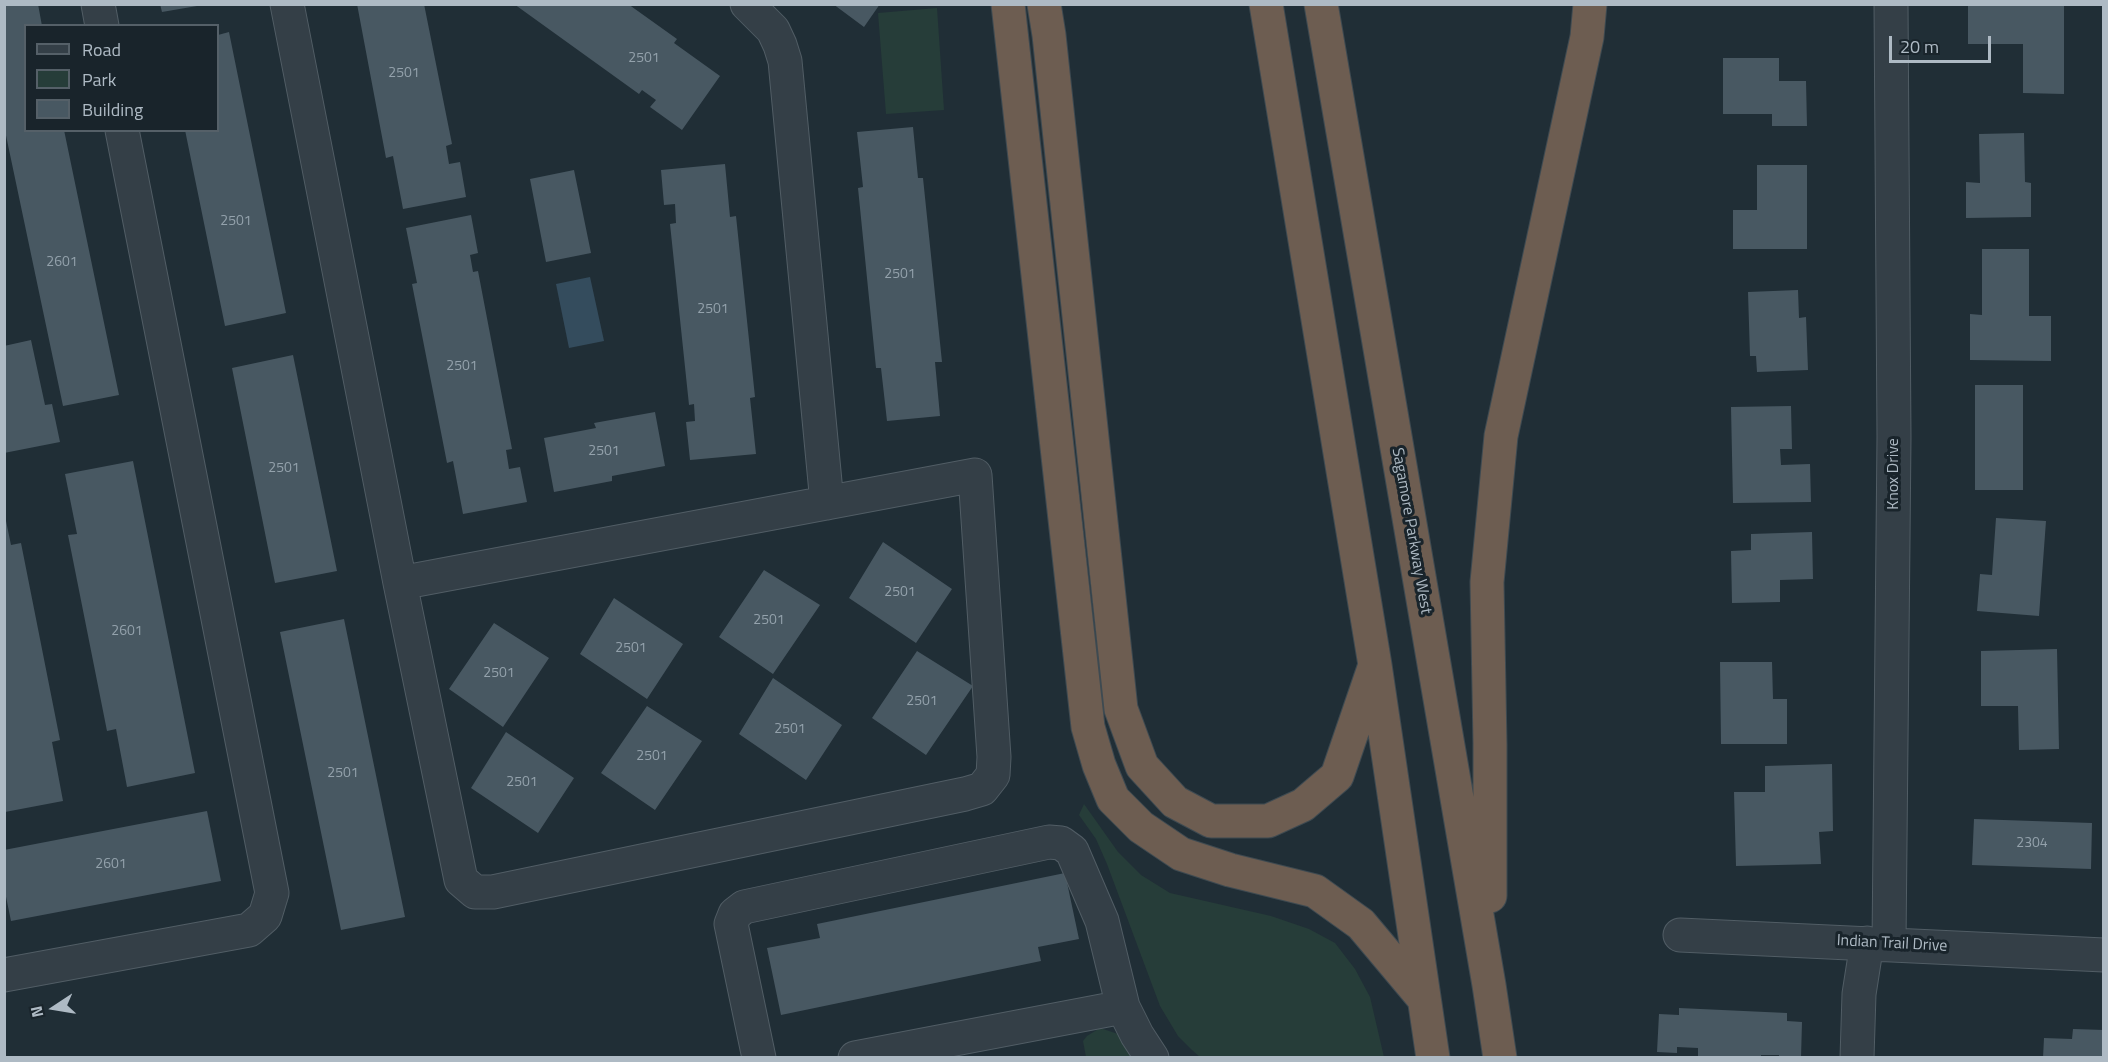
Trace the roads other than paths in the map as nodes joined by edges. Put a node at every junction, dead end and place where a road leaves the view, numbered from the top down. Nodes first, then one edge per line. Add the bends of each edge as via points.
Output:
1 (98, 4) edge
2 (287, 4) edge
3 (747, 4) edge
4 (1008, 4) edge
5 (1044, 4) edge
6 (1266, 4) edge
7 (1320, 4) edge
8 (1590, 4) edge
9 (1891, 4) edge
10 (102, 24) edge
11 (122, 132) edge
12 (827, 503) junction
13 (400, 584) junction
14 (1375, 665) junction
15 (1680, 935) dead end
16 (1878, 944) junction
17 (2103, 955) edge
18 (4, 975) edge
19 (1489, 985) junction
20 (1424, 999) junction
21 (1124, 1007) junction
22 (759, 1058) edge
23 (855, 1058) edge
24 (1152, 1058) edge
25 (1433, 1058) edge
26 (1500, 1058) edge
27 (1857, 1058) edge

1 - 10 street
2 - 13 street
3 - 12 street via 773,30 784,61
4 - 20 highway via 1088,727 1113,799 1141,827 1181,854 1315,891 1361,924
5 - 14 highway via 1121,710 1142,766 1175,802 1211,821 1268,822 1304,805 1337,776
6 - 14 highway
7 - 19 highway, Sagamore Parkway West
8 - 19 highway via 1587,37 1501,436 1487,582
9 - 16 street, Knox Drive via 1894,460
11 - 18 street via 272,893 265,916 249,930
12 - 13 street
12 - 13 street via 975,475 994,757 993,775 982,789 493,892 475,891 461,880
14 - 20 highway
15 - 16 street, Indian Trail Drive
16 - 17 street, Indian Trail Drive
16 - 27 street, Knox Drive via 1858,994
19 - 26 highway, Sagamore Parkway West
20 - 25 highway
21 - 22 street via 1102,921 1072,851 1061,843 1049,842 744,907 731,924
21 - 23 street
21 - 24 street

